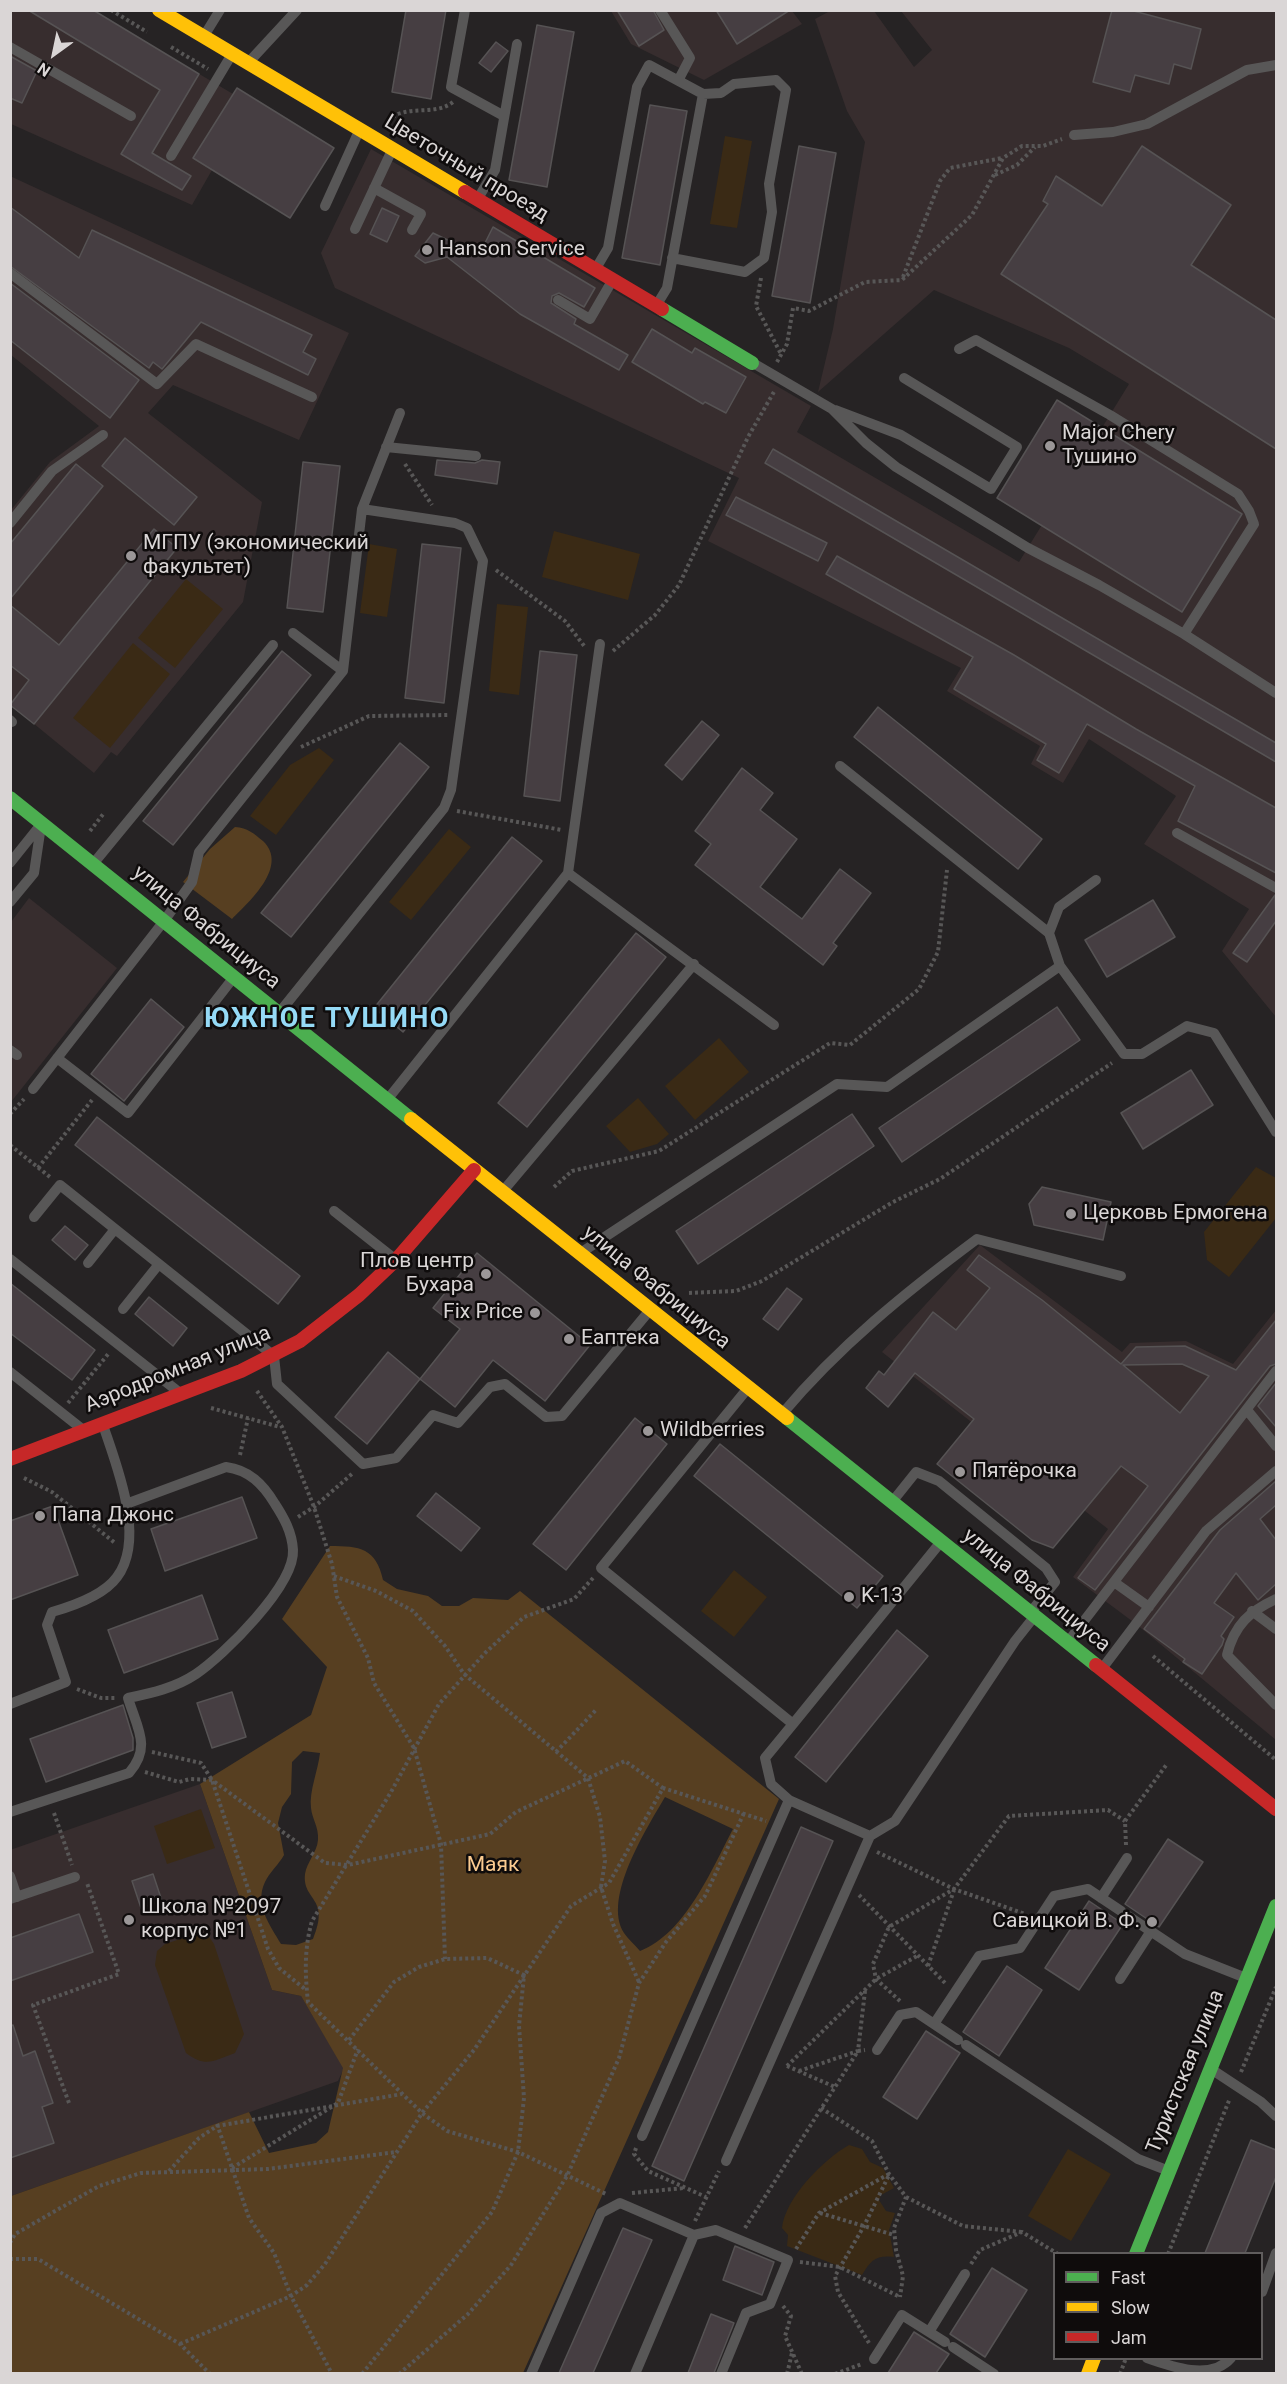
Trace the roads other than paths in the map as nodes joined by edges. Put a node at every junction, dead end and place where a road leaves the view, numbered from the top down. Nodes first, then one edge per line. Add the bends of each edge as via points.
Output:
1 (159, 10) edge
2 (220, 10) edge
3 (297, 10) edge
4 (465, 10) edge
5 (660, 10) edge
6 (203, 37) junction
7 (517, 44) dead end
8 (10, 46) edge
9 (232, 53) junction
10 (248, 64) junction
11 (1276, 64) edge
12 (679, 80) junction
13 (703, 94) junction
14 (131, 116) dead end
15 (504, 116) junction
16 (360, 130) junction
17 (1074, 135) road end
18 (393, 150) junction
19 (171, 156) dead end
20 (374, 188) junction
21 (477, 200) junction
22 (325, 206) dead end
23 (355, 229) dead end
24 (412, 230) dead end
25 (672, 258) junction
26 (595, 271) junction
27 (10, 273) edge
28 (612, 281) junction
29 (558, 300) dead end
30 (656, 306) junction
31 (959, 349) dead end
32 (752, 363) joint
33 (904, 378) dead end
34 (312, 397) dead end
35 (832, 409) junction
36 (400, 413) dead end
37 (103, 435) dead end
38 (391, 448) junction
39 (476, 456) dead end
40 (362, 509) junction
41 (10, 523) edge
42 (294, 633) dead end
43 (1184, 634) junction
44 (600, 644) dead end
45 (273, 645) dead end
46 (343, 671) junction
47 (1276, 693) edge
48 (840, 766) dead end
49 (10, 798) edge
50 (42, 823) junction
51 (1177, 833) dead end
52 (10, 862) edge
53 (93, 864) junction
54 (568, 873) junction
55 (1096, 880) dead end
56 (1276, 888) edge
57 (10, 902) edge
58 (164, 921) junction
59 (1049, 933) junction
60 (694, 964) junction
61 (1060, 966) junction
62 (234, 978) junction
63 (278, 1013) junction
64 (774, 1025) dead end
65 (57, 1058) junction
66 (33, 1089) road end
67 (387, 1100) junction
68 (1276, 1132) edge
69 (474, 1170) junction
70 (502, 1192) junction
71 (334, 1210) dead end
72 (34, 1217) dead end
73 (115, 1228) junction
74 (579, 1254) junction
75 (10, 1259) edge
76 (396, 1260) junction
77 (88, 1263) dead end
78 (159, 1264) junction
79 (1121, 1276) dead end
80 (123, 1309) dead end
81 (650, 1310) junction
82 (274, 1356) junction
83 (1276, 1371) edge
84 (10, 1372) edge
85 (748, 1388) junction
86 (182, 1395) junction
87 (1247, 1410) junction
88 (782, 1414) junction
89 (103, 1424) junction
90 (85, 1431) junction
91 (1276, 1446) edge
92 (10, 1459) edge
93 (1276, 1471) edge
94 (892, 1502) junction
95 (126, 1504) junction
96 (942, 1541) junction
97 (1114, 1582) junction
98 (1276, 1599) edge
99 (1149, 1607) junction
100 (1252, 1611) junction
101 (1032, 1615) junction
102 (1276, 1629) edge
103 (1067, 1643) junction
104 (1101, 1670) junction
105 (10, 1704) edge
106 (1276, 1705) edge
107 (793, 1724) junction
108 (789, 1800) junction
109 (1276, 1809) edge
110 (10, 1812) edge
111 (868, 1841) junction
112 (1127, 1858) road end
113 (10, 1876) edge
114 (75, 1877) road end
115 (14, 1898) edge
116 (1101, 1898) junction
117 (1276, 1906) edge
118 (1151, 1931) junction
119 (1246, 1978) junction
120 (1120, 1979) dead end
121 (934, 2024) junction
122 (877, 2050) road end
123 (1210, 2069) junction
124 (1276, 2116) edge
125 (642, 2136) road end
126 (726, 2161) road end
127 (1169, 2171) junction
128 (694, 2235) junction
129 (1136, 2252) edge
130 (1276, 2253) edge
131 (965, 2274) road end
132 (1263, 2289) edge
133 (929, 2332) junction
134 (876, 2356) road end
135 (1155, 2360) edge
136 (1229, 2360) edge
137 (531, 2373) edge
138 (635, 2373) edge
139 (721, 2373) edge
140 (994, 2373) edge

1 - 6 main road, Цветочный проезд
2 - 6 lane
3 - 10 lane
4 - 15 lane via 451,87
5 - 12 lane via 690,58
6 - 9 main road, Цветочный проезд
7 - 15 lane
8 - 14 lane
9 - 10 main road, Цветочный проезд
9 - 19 lane
10 - 16 main road, Цветочный проезд
11 - 17 lane via 1247,70 1147,123 1113,132
12 - 13 lane
12 - 26 lane via 649,64 637,87 608,248
13 - 25 lane
13 - 25 lane via 721,93 734,84 776,80 786,90 769,184 772,213 764,258 745,272
15 - 21 lane via 495,170
16 - 18 main road, Цветочный проезд
16 - 22 lane
18 - 20 lane
18 - 21 main road, Цветочный проезд
20 - 23 lane
20 - 24 lane via 422,214
21 - 26 main road, Цветочный проезд
25 - 30 lane via 667,288
26 - 28 main road, Цветочный проезд
27 - 34 lane via 157,384 196,344
28 - 29 lane via 590,319
28 - 30 main road, Цветочный проезд
30 - 32 main road, Цветочный проезд
31 - 43 lane via 976,340 1110,415 1238,494 1254,524
32 - 35 lane
33 - 35 lane via 1017,447 991,489 901,435
35 - 43 lane via 896,467 1028,548
36 - 38 lane
37 - 41 lane via 52,471
38 - 39 lane
38 - 40 lane
40 - 46 lane
40 - 63 lane via 467,528 483,561 451,790 444,808
42 - 46 lane
43 - 47 lane
44 - 54 lane
45 - 53 lane
46 - 58 lane via 199,852 192,882
48 - 59 lane
49 - 50 main road, улица Фабрициуса
50 - 52 lane
50 - 53 main road, улица Фабрициуса
50 - 57 lane via 34,873
51 - 56 lane
53 - 58 main road, улица Фабрициуса
54 - 60 lane
54 - 67 lane
55 - 59 lane via 1059,907
58 - 62 main road, улица Фабрициуса
58 - 65 lane
59 - 61 lane
60 - 64 lane
60 - 70 lane
61 - 68 lane via 1124,1054 1142,1054 1187,1026 1214,1033
61 - 74 lane via 887,1088 837,1084
62 - 63 main road, улица Фабрициуса
62 - 65 lane via 128,1113
63 - 67 main road, улица Фабрициуса
65 - 66 lane
67 - 69 main road, улица Фабрициуса
69 - 70 main road, улица Фабрициуса
69 - 76 main road, Аэродромная улица
70 - 74 main road, улица Фабрициуса
71 - 76 lane
72 - 73 lane via 60,1185
73 - 77 lane
73 - 78 lane
74 - 81 main road, улица Фабрициуса
75 - 86 lane
76 - 82 main road, Аэродромная улица via 337,1313
78 - 80 lane
78 - 82 lane
79 - 88 lane via 977,1239 888,1306 806,1385
81 - 82 lane via 562,1416 546,1417 505,1384 490,1387 458,1423 433,1415 396,1458 363,1464 278,1384
81 - 85 main road, улица Фабрициуса
82 - 86 main road, Аэродромная улица
83 - 87 lane
84 - 90 lane
85 - 88 main road, улица Фабрициуса
85 - 107 lane via 601,1568
86 - 89 main road, Аэродромная улица
87 - 91 lane
87 - 97 lane
88 - 94 main road, улица Фабрициуса
89 - 90 main road, Аэродромная улица
89 - 95 lane
90 - 92 main road, Аэродромная улица
93 - 99 lane via 1206,1531
94 - 96 main road, улица Фабрициуса
94 - 101 lane via 916,1472 939,1481 1046,1568 1055,1582
95 - 105 lane via 129,1554 117,1578 99,1592 52,1612 47,1625 66,1682
95 - 110 lane via 226,1467 237,1469 266,1488 287,1523 293,1552 287,1574 248,1625 196,1674 165,1690 128,1698 143,1750 129,1773
96 - 101 main road, улица Фабрициуса
96 - 107 lane
97 - 99 lane
97 - 103 lane
98 - 100 lane
99 - 104 lane
100 - 102 lane
100 - 106 lane via 1231,1640 1227,1655
101 - 103 main road, улица Фабрициуса
101 - 111 lane via 895,1821
103 - 104 main road, улица Фабрициуса
104 - 109 main road, улица Фабрициуса
107 - 108 lane via 765,1758 771,1784
108 - 111 lane
108 - 125 lane
111 - 126 lane
112 - 116 lane
113 - 115 lane
114 - 115 lane
116 - 118 lane
116 - 121 lane via 1088,1890 1054,1896 1020,1948 979,1956
117 - 119 main road, Туристская улица
118 - 119 lane via 1185,1954
118 - 120 lane
119 - 123 main road, Туристская улица
121 - 122 lane via 913,2013 900,2015
121 - 127 lane via 1138,2159
123 - 124 lane
123 - 127 main road, Туристская улица
127 - 129 main road, Туристская улица
128 - 137 lane via 620,2203 602,2213
128 - 138 lane
128 - 139 lane via 716,2230 788,2260 770,2304 746,2313
130 - 132 lane
131 - 133 lane
133 - 134 lane via 902,2315
133 - 140 lane
135 - 136 lane via 1202,2372

